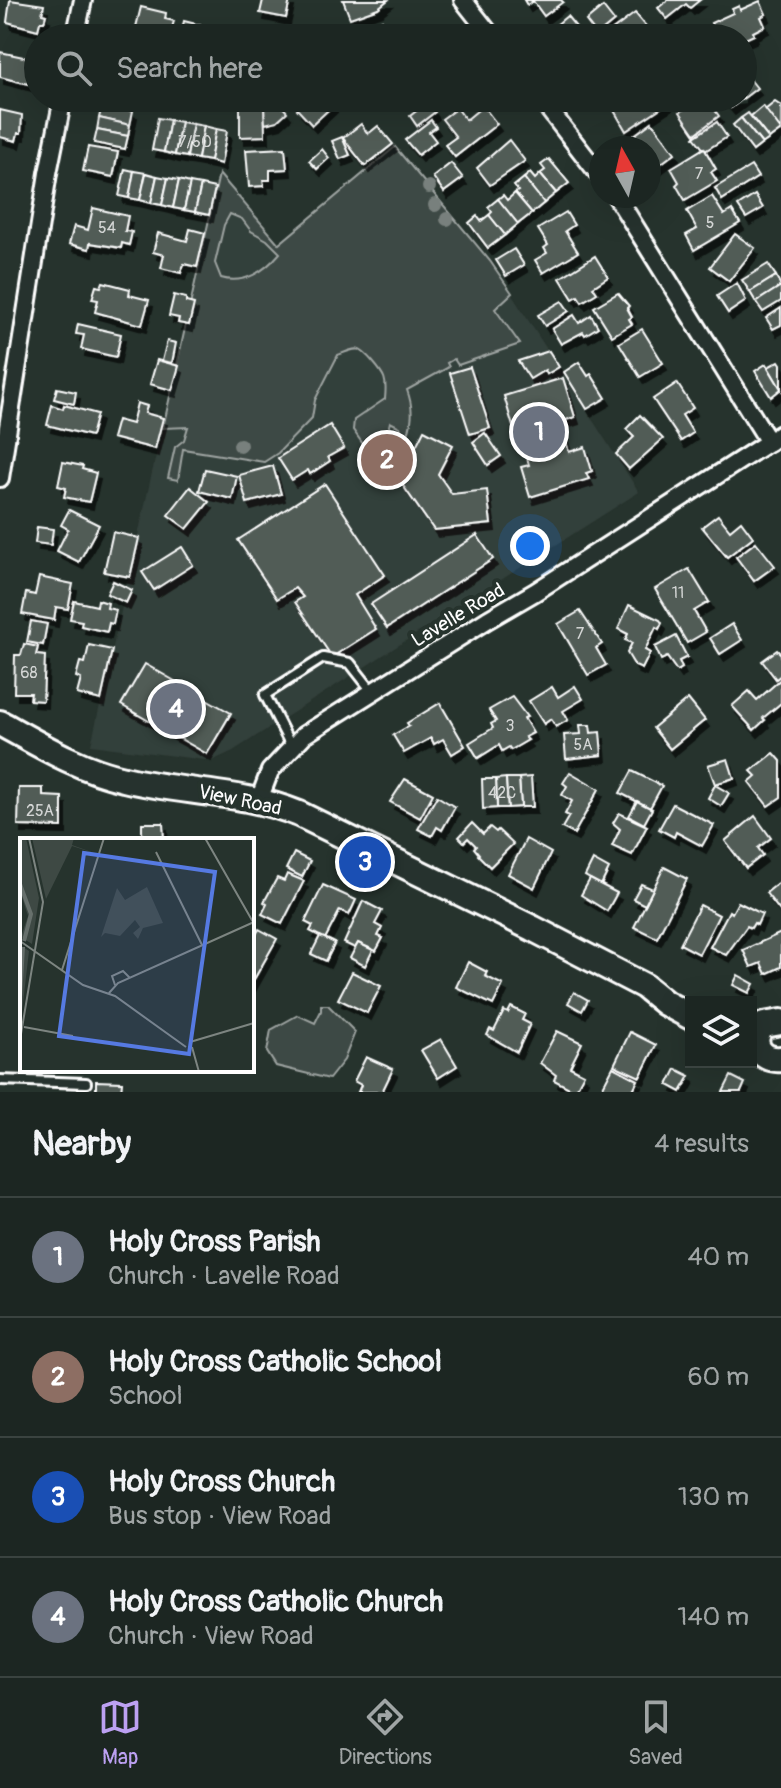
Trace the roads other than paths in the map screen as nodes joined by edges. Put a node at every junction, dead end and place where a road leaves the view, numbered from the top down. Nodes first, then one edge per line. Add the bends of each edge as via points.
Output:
1 (83, 0) edge
2 (463, 0) edge
3 (78, 24) edge
4 (482, 24) edge
5 (60, 112) edge
6 (551, 112) edge
7 (589, 161) edge
8 (624, 208) edge
9 (775, 438) edge
10 (0, 478) edge
11 (372, 691) junction
12 (0, 723) edge
13 (291, 746) junction
14 (259, 800) junction
15 (644, 986) junction
16 (685, 998) edge
17 (685, 1014) edge
18 (765, 1023) edge
19 (769, 1057) edge
20 (0, 1080) edge
21 (86, 1083) dead end

1 - 3 street
2 - 4 street
5 - 10 street
6 - 7 street
8 - 9 street
9 - 11 street, Lavelle Road
11 - 13 street, Lavelle Road
11 - 13 lane via 350,663 323,658 265,695
12 - 14 main road, View Road via 118,778
13 - 14 street, Lavelle Road via 270,771
14 - 15 main road, View Road via 321,824
15 - 16 main road, View Road
15 - 17 main road, View Road
18 - 19 main road via 756,1036
20 - 21 lane

